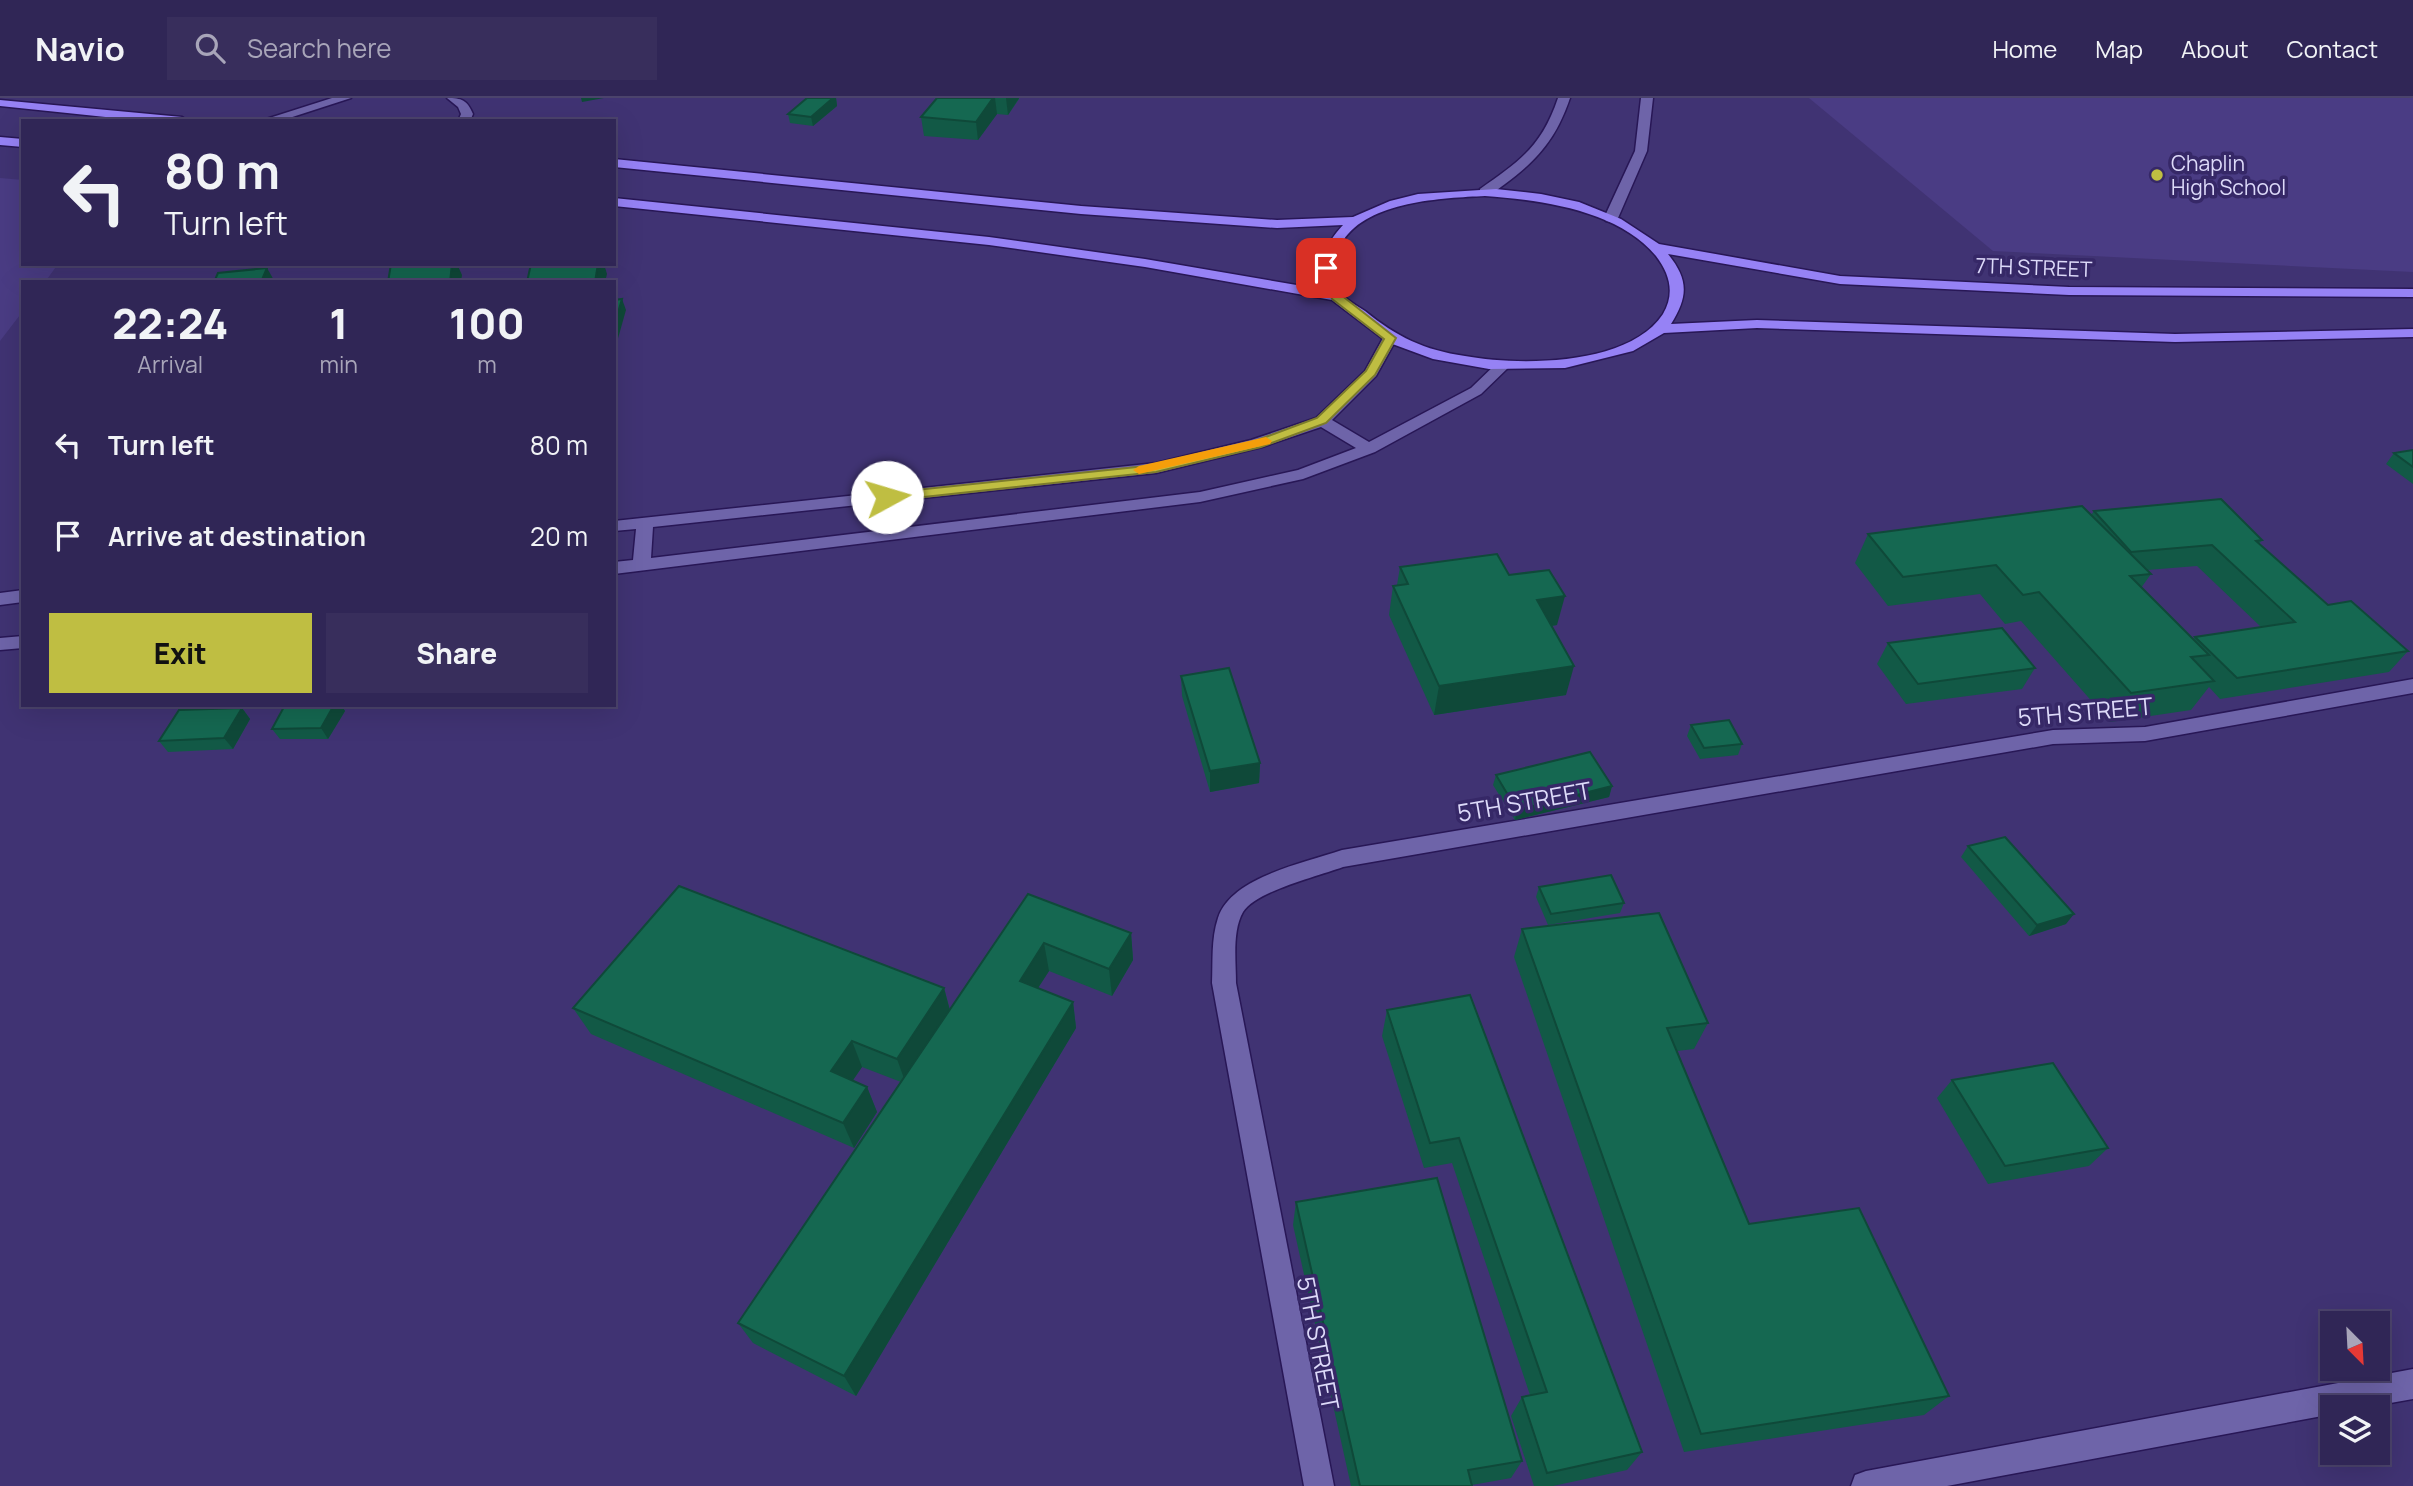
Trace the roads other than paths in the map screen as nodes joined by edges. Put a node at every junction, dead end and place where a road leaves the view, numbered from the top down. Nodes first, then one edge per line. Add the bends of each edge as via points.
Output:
1 (345, 98) edge
2 (453, 98) edge
3 (1564, 98) edge
4 (1647, 98) edge
5 (0, 103) edge
6 (162, 119) edge
7 (272, 119) edge
8 (465, 119) edge
9 (0, 141) edge
10 (21, 143) edge
11 (616, 163) edge
12 (1485, 192) junction
13 (616, 202) edge
14 (1611, 218) junction
15 (1356, 220) junction
16 (1657, 247) junction
17 (2413, 293) edge
18 (1336, 296) junction
19 (1660, 330) junction
20 (2413, 333) edge
21 (1390, 338) junction
22 (1503, 365) junction
23 (1322, 421) junction
24 (1369, 449) junction
25 (645, 522) junction
26 (616, 526) edge
27 (641, 565) junction
28 (616, 568) edge
29 (21, 596) edge
30 (0, 599) edge
31 (21, 642) edge
32 (0, 645) edge
33 (2413, 686) edge
34 (2413, 1384) edge
35 (1319, 1486) edge
36 (1866, 1486) edge

1 - 7 street
2 - 8 street via 463,105
3 - 12 street via 1556,128 1534,156
4 - 14 street via 1641,151
5 - 6 highway
9 - 10 highway
11 - 15 highway via 1081,210 1278,224
12 - 14 highway via 1529,195
12 - 15 highway via 1391,204
13 - 18 highway via 989,241
14 - 16 highway
15 - 18 highway via 1333,243 1326,268
16 - 17 highway, 7TH STREET via 1840,280 2069,290
16 - 19 highway via 1676,275 1678,303
18 - 21 highway
19 - 20 highway via 1757,324 2175,338
19 - 22 highway via 1621,351 1566,364
21 - 22 highway via 1443,356
21 - 23 street via 1371,373
22 - 24 street via 1476,391
23 - 24 street
23 - 25 street via 1256,444 1156,468
24 - 27 street via 1303,474 1200,497
25 - 26 street
25 - 27 street
27 - 28 street
29 - 30 street
31 - 32 street
33 - 35 street, 5TH STREET via 2145,734 2053,737 1342,859 1275,882 1237,903 1225,934 1224,983
34 - 36 street

